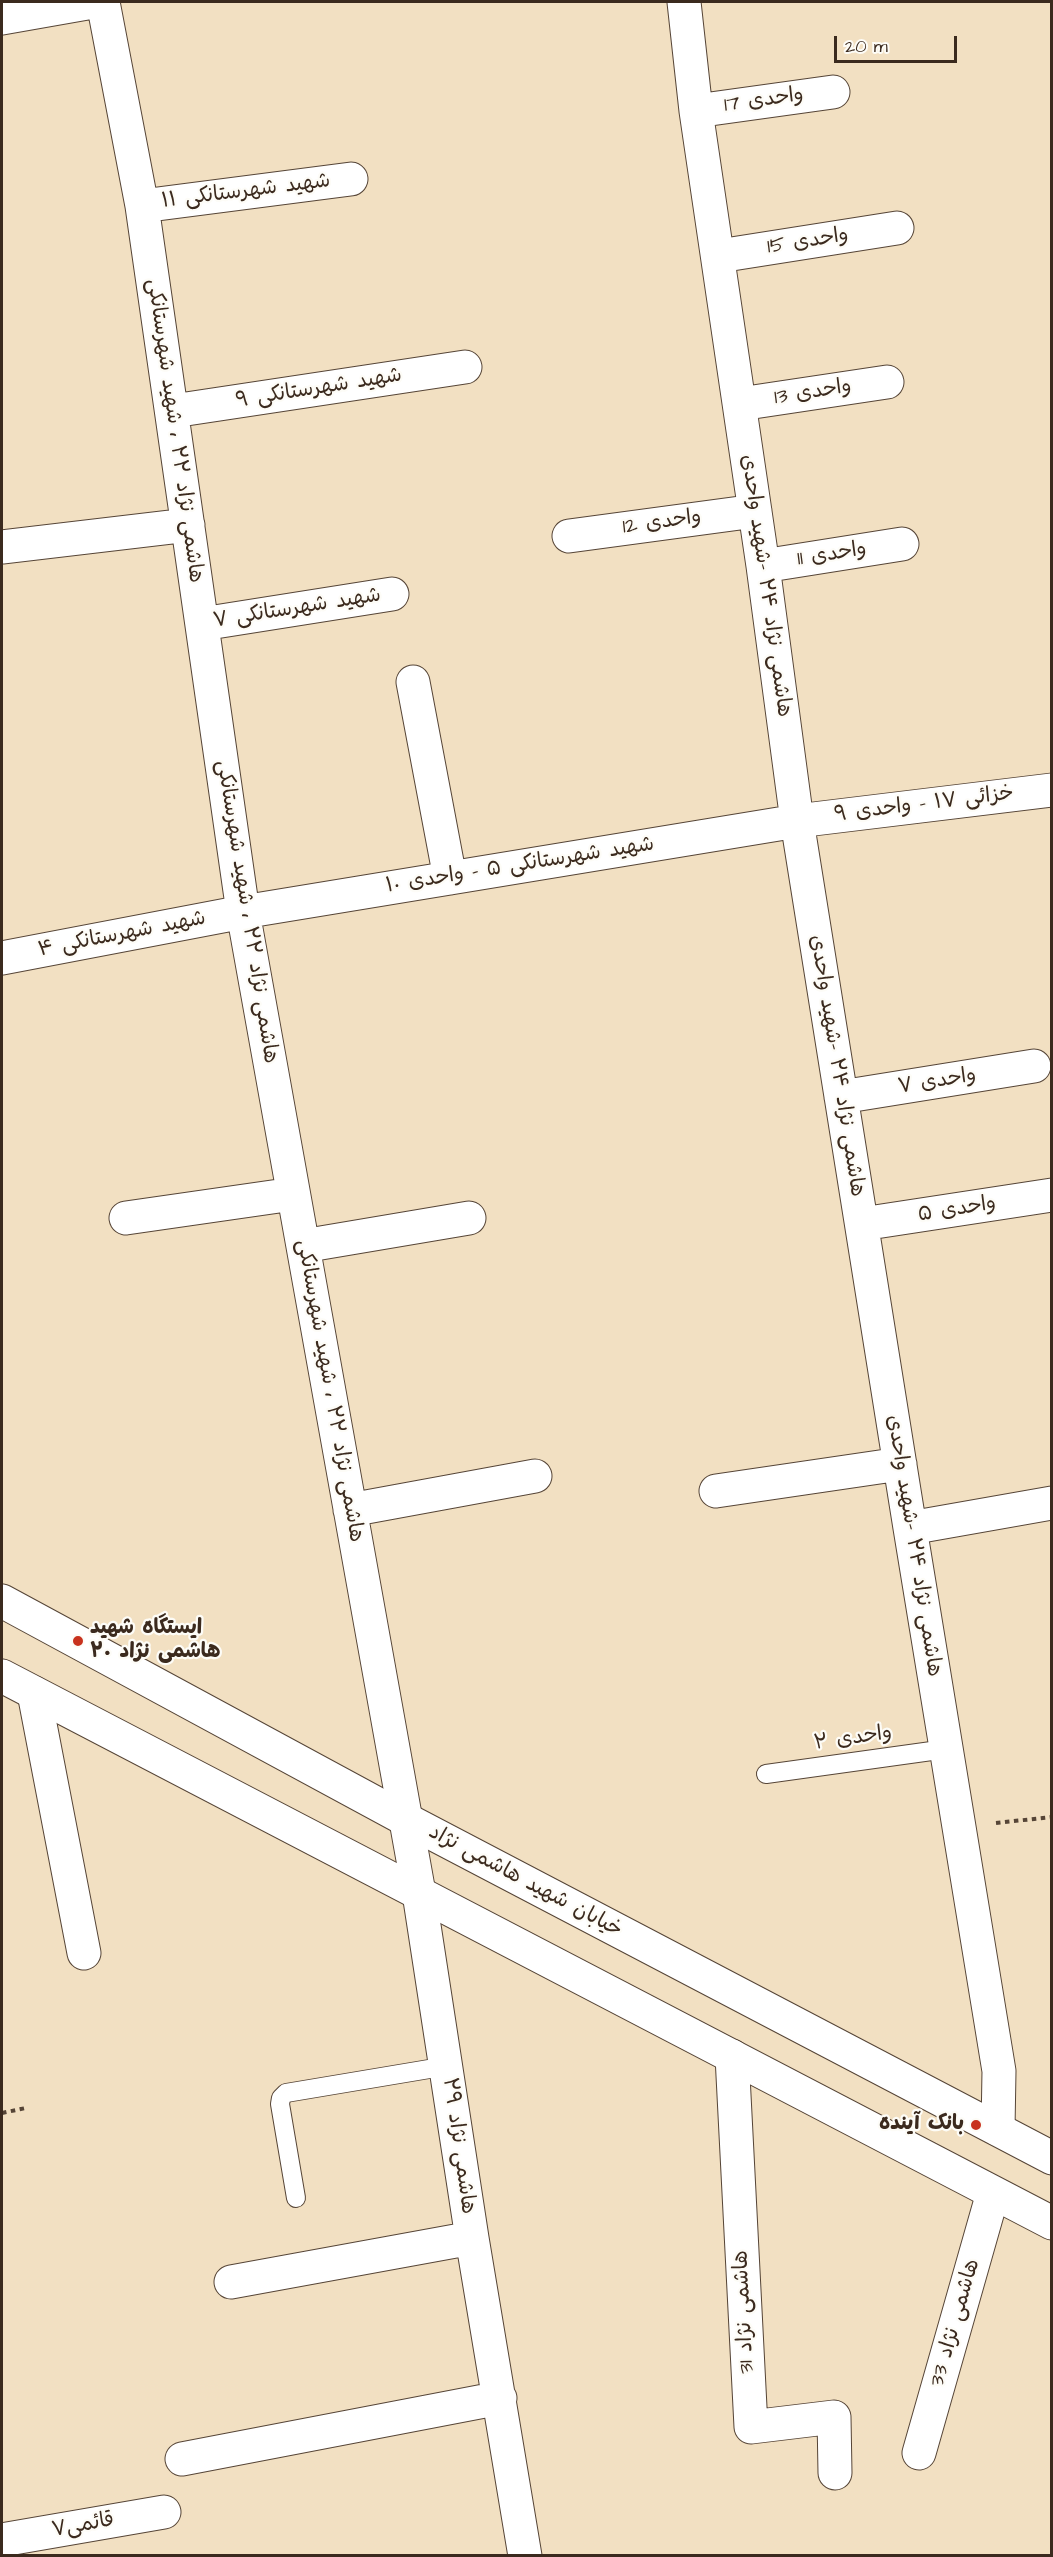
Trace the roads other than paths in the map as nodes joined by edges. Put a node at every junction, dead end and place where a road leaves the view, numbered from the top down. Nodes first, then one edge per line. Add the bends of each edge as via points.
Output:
1 (93, 2) edge
2 (104, 2) edge
3 (684, 2) edge
4 (2, 18) edge
5 (833, 92) dead end
6 (696, 111) junction
7 (351, 179) dead end
8 (141, 206) junction
9 (897, 228) dead end
10 (719, 256) junction
11 (465, 367) dead end
12 (887, 382) dead end
13 (740, 404) junction
14 (173, 411) junction
15 (755, 511) junction
16 (188, 525) junction
17 (569, 536) dead end
18 (902, 544) dead end
19 (2, 547) edge
20 (763, 566) junction
21 (392, 594) dead end
22 (202, 624) junction
23 (413, 682) dead end
24 (1052, 789) edge
25 (797, 821) junction
26 (450, 878) junction
27 (243, 912) junction
28 (2, 958) edge
29 (1034, 1066) dead end
30 (841, 1097) junction
31 (293, 1194) junction
32 (1052, 1195) edge
33 (126, 1218) dead end
34 (469, 1218) dead end
35 (862, 1224) junction
36 (303, 1246) junction
37 (900, 1464) junction
38 (535, 1476) dead end
39 (717, 1491) dead end
40 (1052, 1503) edge
41 (350, 1510) junction
42 (910, 1528) junction
43 (2, 1602) edge
44 (2, 1676) edge
45 (34, 1693) junction
46 (946, 1749) junction
47 (766, 1774) dead end
48 (405, 1819) junction
49 (419, 1893) junction
50 (84, 1953) dead end
51 (732, 2056) junction
52 (447, 2066) junction
53 (998, 2129) junction
54 (1052, 2158) edge
55 (993, 2193) junction
56 (296, 2198) dead end
57 (1052, 2223) edge
58 (472, 2238) junction
59 (231, 2282) dead end
60 (500, 2398) junction
61 (919, 2453) dead end
62 (182, 2459) dead end
63 (835, 2473) dead end
64 (164, 2512) dead end
65 (2, 2540) edge
66 (525, 2556) edge

1 - 4 street
2 - 8 street, هاشمی نژاد ۲۲ ، شهید شهرستانکی
3 - 6 street, هاشمی نژاد ۲۴ -شهید واحدی
5 - 6 street, واحدی 17
6 - 10 street, هاشمی نژاد ۲۴ -شهید واحدی
7 - 8 street, شهید شهرستانکی ۱۱
8 - 14 street, هاشمی نژاد ۲۲ ، شهید شهرستانکی
9 - 10 street, واحدی 15
10 - 13 street, هاشمی نژاد ۲۴ -شهید واحدی
11 - 14 street, شهید شهرستانکی ۹
12 - 13 street, واحدی 13
13 - 15 street, هاشمی نژاد ۲۴ -شهید واحدی
14 - 16 street, هاشمی نژاد ۲۲ ، شهید شهرستانکی
15 - 17 street, واحدی 12
15 - 20 street, هاشمی نژاد ۲۴ -شهید واحدی
16 - 19 street
16 - 22 street, هاشمی نژاد ۲۲ ، شهید شهرستانکی
18 - 20 street, واحدی 11
20 - 25 street, هاشمی نژاد ۲۴ -شهید واحدی
21 - 22 street, شهید شهرستانکی ۷
22 - 27 street, هاشمی نژاد ۲۲ ، شهید شهرستانکی
23 - 26 street
24 - 25 street, خزائی ۱۷ - واحدی ۹
25 - 26 street, شهید شهرستانکی ۵ - واحدی ۱۰
25 - 30 street, هاشمی نژاد ۲۴ -شهید واحدی
26 - 27 street, شهید شهرستانکی ۵ - واحدی ۱۰
27 - 28 street, شهید شهرستانکی ۴
27 - 31 street, هاشمی نژاد ۲۲ ، شهید شهرستانکی
29 - 30 street, واحدی ۷
30 - 35 street, هاشمی نژاد ۲۴ -شهید واحدی
31 - 33 street
31 - 36 street, هاشمی نژاد ۲۲ ، شهید شهرستانکی
32 - 35 street, واحدی ۵
34 - 36 street
35 - 37 street, هاشمی نژاد ۲۴ -شهید واحدی
36 - 41 street, هاشمی نژاد ۲۲ ، شهید شهرستانکی
37 - 39 street
37 - 42 street, هاشمی نژاد ۲۴ -شهید واحدی
38 - 41 street
40 - 42 street
41 - 48 street, هاشمی نژاد ۲۲ ، شهید شهرستانکی
42 - 46 street, هاشمی نژاد ۲۴ -شهید واحدی
43 - 48 street, خیابان شهید هاشمی نژاد
44 - 45 street
45 - 49 street
45 - 50 street
46 - 47 lane, واحدی ۲
46 - 53 street, هاشمی نژاد ۲۴ -شهید واحدی via 999,2071
48 - 49 street, هاشمی نژاد ۲۲ ، شهید شهرستانکی
48 - 53 street, خیابان شهید هاشمی نژاد
49 - 51 street
49 - 52 street, هاشمی نژاد ۲۹
51 - 55 street
51 - 63 street, هاشمی نژاد 31 via 751,2427 834,2417
52 - 56 lane via 286,2093 280,2104
52 - 58 street, هاشمی نژاد ۲۹
53 - 54 street, خیابان شهید هاشمی نژاد
55 - 57 street
55 - 61 street, هاشمی نژاد 33
58 - 59 street
58 - 60 street, هاشمی نژاد ۲۹
60 - 62 street
60 - 66 street, هاشمی نژاد ۲۹
64 - 65 street, قائمی۷

